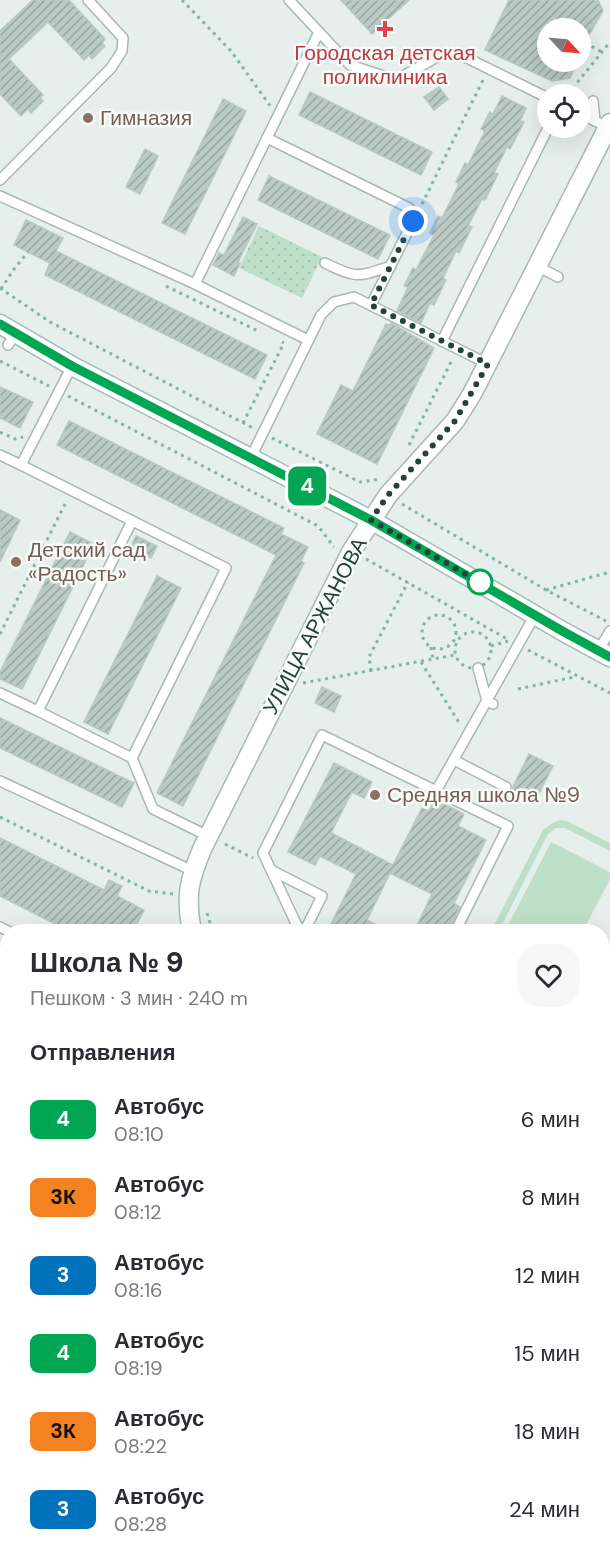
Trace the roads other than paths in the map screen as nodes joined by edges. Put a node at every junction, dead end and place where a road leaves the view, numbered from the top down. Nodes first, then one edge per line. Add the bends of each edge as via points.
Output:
1 (88, 0) edge
2 (289, 0) edge
3 (320, 32) junction
4 (537, 93) edge
5 (593, 101) dead end
6 (591, 120) edge
7 (606, 127) edge
8 (267, 138) junction
9 (544, 138) edge
10 (1, 177) edge
11 (0, 195) edge
12 (325, 263) dead end
13 (391, 266) junction
14 (537, 266) junction
15 (558, 277) dead end
16 (195, 284) junction
17 (371, 305) junction
18 (8, 335) edge
19 (308, 340) junction
20 (442, 341) junction
21 (488, 364) junction
22 (72, 366) junction
23 (0, 455) edge
24 (251, 457) junction
25 (21, 465) junction
26 (371, 520) junction
27 (132, 521) junction
28 (535, 615) junction
29 (610, 631) edge
30 (604, 654) edge
31 (478, 668) road end
32 (0, 693) edge
33 (490, 703) junction
34 (38, 711) junction
35 (132, 758) junction
36 (454, 760) junction
37 (0, 781) edge
38 (506, 787) dead end
39 (436, 791) junction
40 (218, 842) junction
41 (270, 868) junction
42 (193, 871) junction
43 (190, 924) edge
44 (298, 924) edge
45 (306, 924) edge
46 (459, 924) edge

1 - 10 lane via 123,38 122,51 111,68
2 - 3 lane
3 - 4 lane via 350,65 396,80 444,53 463,56
3 - 8 lane
5 - 7 lane
6 - 7 lane
7 - 14 street, УЛИЦА АРЖАНОВА
8 - 13 lane via 414,213
8 - 16 lane
9 - 20 lane
11 - 16 lane
12 - 13 lane via 351,276
13 - 17 lane
14 - 15 lane
14 - 21 street, УЛИЦА АРЖАНОВА
16 - 19 lane
17 - 19 lane via 354,297 334,302 321,315
17 - 20 lane
18 - 22 street
19 - 24 lane
20 - 21 lane
21 - 26 street, УЛИЦА АРЖАНОВА via 455,421 388,495
22 - 24 street
22 - 25 lane
23 - 25 lane
24 - 26 street
25 - 27 lane
26 - 28 street
26 - 40 street, УЛИЦА АРЖАНОВА via 351,552
27 - 34 lane
27 - 35 lane via 226,568
28 - 30 street
28 - 33 lane via 514,643
29 - 30 lane
31 - 33 lane
32 - 34 lane
33 - 36 lane
34 - 35 lane
35 - 40 lane via 153,809
36 - 38 lane
36 - 39 lane
37 - 42 lane
39 - 41 lane via 322,735 263,853
39 - 46 lane via 508,826
40 - 42 street, УЛИЦА АРЖАНОВА
41 - 44 lane
41 - 45 lane via 322,896
42 - 43 street, УЛИЦА АРЖАНОВА via 188,887

